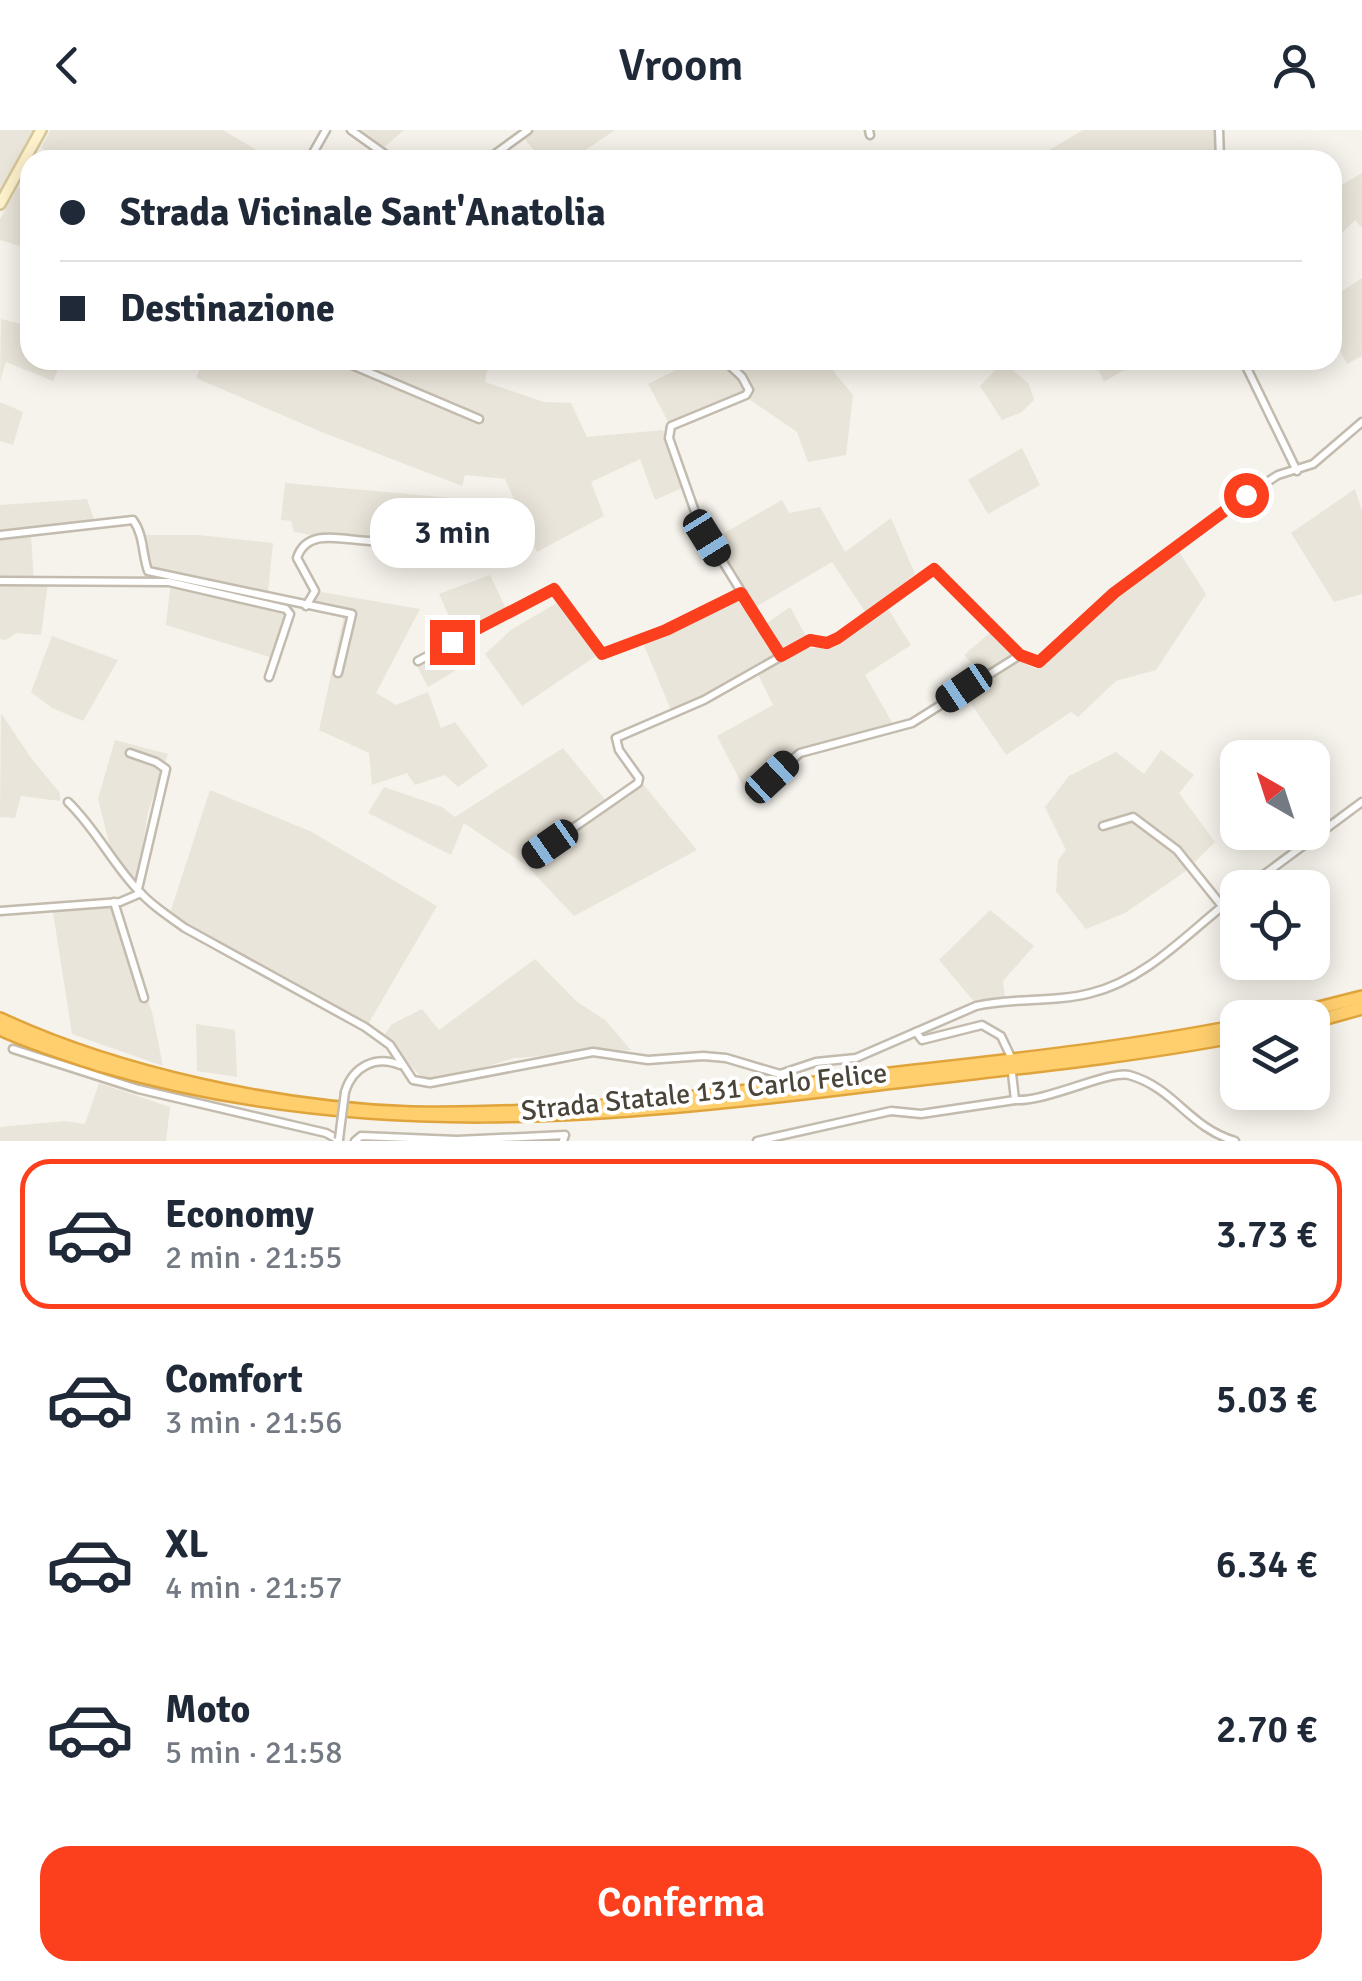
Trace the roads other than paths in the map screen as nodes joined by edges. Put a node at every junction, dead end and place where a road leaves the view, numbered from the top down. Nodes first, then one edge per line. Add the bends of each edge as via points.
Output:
1 (351, 130) edge
2 (528, 130) edge
3 (379, 150) edge
4 (500, 150) edge
5 (20, 168) edge
6 (0, 204) edge
7 (364, 370) edge
8 (735, 370) edge
9 (1248, 370) edge
10 (479, 419) dead end
11 (1362, 422) edge
12 (1297, 471) junction
13 (394, 521) dead end
14 (0, 535) edge
15 (0, 581) edge
16 (741, 593) junction
17 (306, 606) junction
18 (1020, 655) junction
19 (781, 656) junction
20 (418, 660) dead end
21 (338, 672) dead end
22 (269, 677) dead end
23 (130, 753) dead end
24 (772, 777) dead end
25 (68, 802) dead end
26 (1362, 802) edge
27 (1103, 826) dead end
28 (533, 856) dead end
29 (1270, 870) edge
30 (139, 891) junction
31 (114, 902) junction
32 (1220, 904) edge
33 (1220, 908) edge
34 (0, 911) edge
35 (1362, 997) edge
36 (144, 998) dead end
37 (1330, 1005) edge
38 (1362, 1008) edge
39 (1330, 1017) edge
40 (0, 1020) edge
41 (0, 1029) edge
42 (1220, 1029) edge
43 (916, 1032) junction
44 (1220, 1039) edge
45 (13, 1049) dead end
46 (1010, 1055) dead end
47 (401, 1066) junction
48 (1012, 1073) dead end
49 (1014, 1100) junction
50 (339, 1140) edge
51 (355, 1141) edge
52 (563, 1141) edge
53 (757, 1141) edge
54 (1235, 1141) edge

1 - 3 street
2 - 4 street
5 - 6 street
7 - 10 street
8 - 16 street via 750,390 746,395 671,426 669,438 699,523
9 - 12 street
11 - 12 street
12 - 18 street via 1246,495 1114,593 1039,662
13 - 17 street via 380,527 376,541 325,537 300,548 296,558 315,591
14 - 17 street via 133,520 148,572
15 - 22 street via 169,582 286,609 290,614
16 - 19 street
16 - 20 street via 602,654 554,589
17 - 21 street via 352,614
18 - 19 street via 934,569 838,638 810,640
18 - 24 street via 912,723 800,752
19 - 28 street via 704,700 616,738 638,783
23 - 30 street via 166,769
25 - 30 street
26 - 29 street
27 - 32 street via 1133,816 1176,850
30 - 31 street
30 - 47 street via 185,928 365,1027 390,1045
31 - 34 street
31 - 36 street
33 - 43 street via 1169,952 1094,993 996,1001
35 - 37 highway
38 - 39 highway
40 - 42 highway, Strada Statale 131 Carlo Felice via 148,1072 269,1098 408,1112 663,1101
41 - 44 highway, Strada Statale 131 Carlo Felice via 165,1085 269,1108 410,1122 665,1110
43 - 46 street via 922,1040 982,1025 1001,1036
43 - 47 street via 856,1058 780,1074 726,1058 648,1060 593,1052 430,1083 413,1080
45 - 50 street via 138,1090
47 - 50 street, bridge via 387,1060 356,1071 345,1092
48 - 49 street
49 - 53 street via 921,1114 892,1111
49 - 54 street via 1125,1074 1161,1089 1200,1126
51 - 52 street via 565,1135

